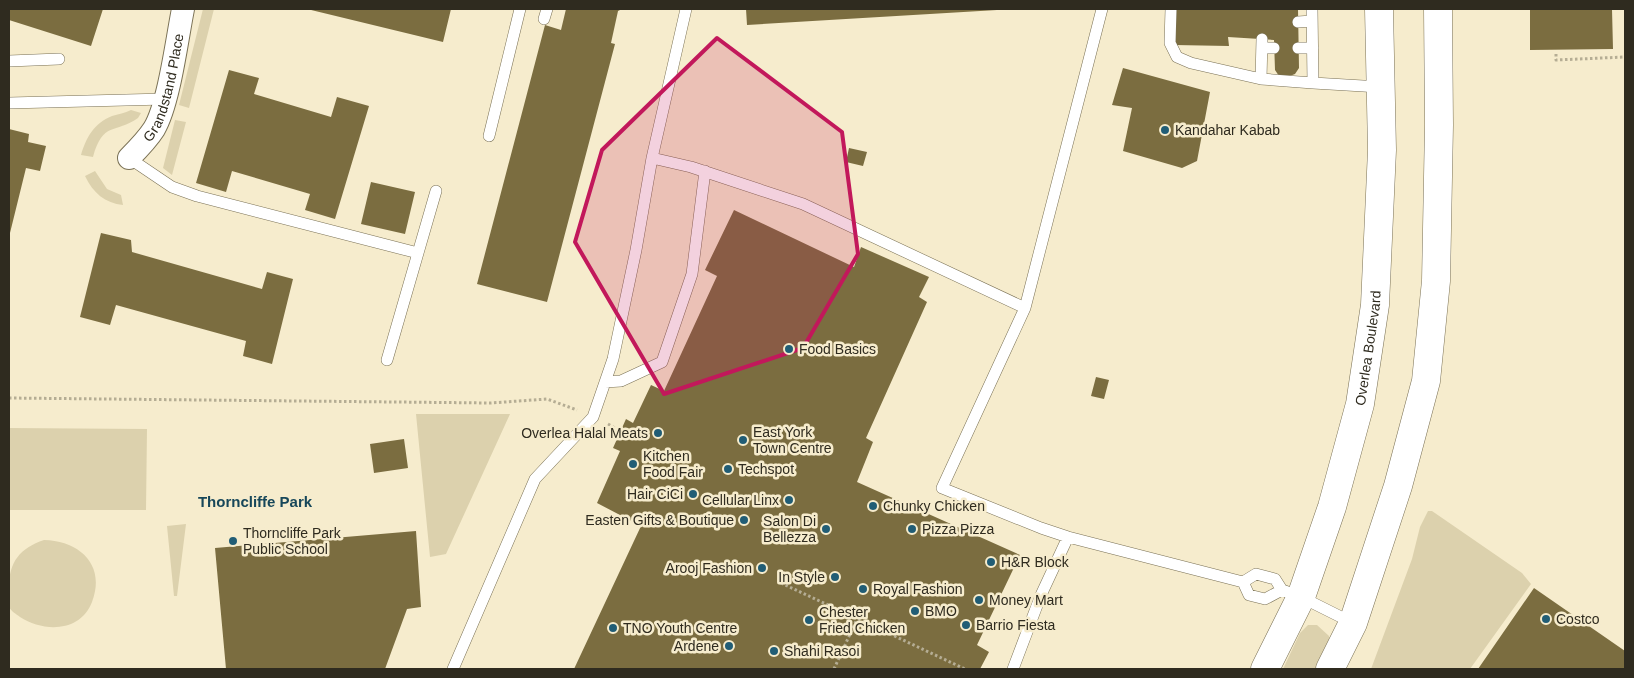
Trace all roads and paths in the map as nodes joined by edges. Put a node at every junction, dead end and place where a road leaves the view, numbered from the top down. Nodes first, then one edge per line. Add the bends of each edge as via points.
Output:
1 (183, 9) edge
2 (520, 9) edge
3 (686, 9) edge
4 (1102, 9) edge
5 (1171, 9) edge
6 (1312, 9) edge
7 (1379, 9) edge
8 (1438, 9) edge
9 (1312, 21) junction
10 (1298, 22) dead end
11 (1274, 48) dead end
12 (1298, 48) dead end
13 (1313, 48) junction
14 (1556, 54) dead end
15 (1625, 57) edge
16 (59, 59) dead end
17 (9, 61) edge
18 (1261, 79) junction
19 (1313, 83) junction
20 (1380, 87) junction
21 (165, 98) junction
22 (9, 104) edge
23 (489, 136) dead end
24 (129, 158) joint
25 (652, 158) junction
26 (705, 171) junction
27 (436, 191) dead end
28 (418, 252) junction
29 (1025, 308) junction
30 (387, 360) dead end
31 (605, 382) junction
32 (9, 398) edge
33 (593, 417) junction
34 (620, 431) dead end
35 (1068, 537) junction
36 (1243, 582) junction
37 (781, 583) dead end
38 (1291, 594) junction
39 (857, 619) junction
40 (1353, 623) junction
41 (453, 669) edge
42 (834, 669) edge
43 (965, 669) edge
44 (1013, 669) edge
45 (1265, 669) edge
46 (1330, 669) edge

1 - 21 street, Grandstand Place
2 - 23 lane
3 - 25 lane
4 - 29 lane
5 - 18 lane via 1170,43 1177,57
6 - 9 lane
7 - 20 main road, Overlea Boulevard
8 - 40 main road via 1436,282 1426,382 1398,486
9 - 10 lane
9 - 13 lane
11 - 18 lane via 1262,44
12 - 13 lane
13 - 19 lane
14 - 15 path via 1556,60
16 - 17 lane
18 - 19 lane
19 - 20 lane
20 - 38 main road, Overlea Boulevard via 1382,150 1375,304 1360,404 1332,507
21 - 22 lane
21 - 24 street, Grandstand Place via 155,127
24 - 28 lane via 172,187 197,196
25 - 26 lane
25 - 31 lane via 636,250
26 - 29 lane via 803,204
26 - 31 lane via 692,274 662,362 620,381
27 - 28 lane
28 - 30 lane
29 - 35 lane via 942,488
31 - 33 lane
32 - 33 path via 491,403 547,399
33 - 34 path
33 - 41 lane via 535,479
35 - 36 lane
35 - 44 lane via 1041,595
36 - 38 lane via 1256,574 1275,579
36 - 38 lane via 1249,595 1265,599
37 - 39 path
38 - 40 lane
38 - 45 main road, Overlea Boulevard
39 - 42 path
39 - 43 path
40 - 46 main road

